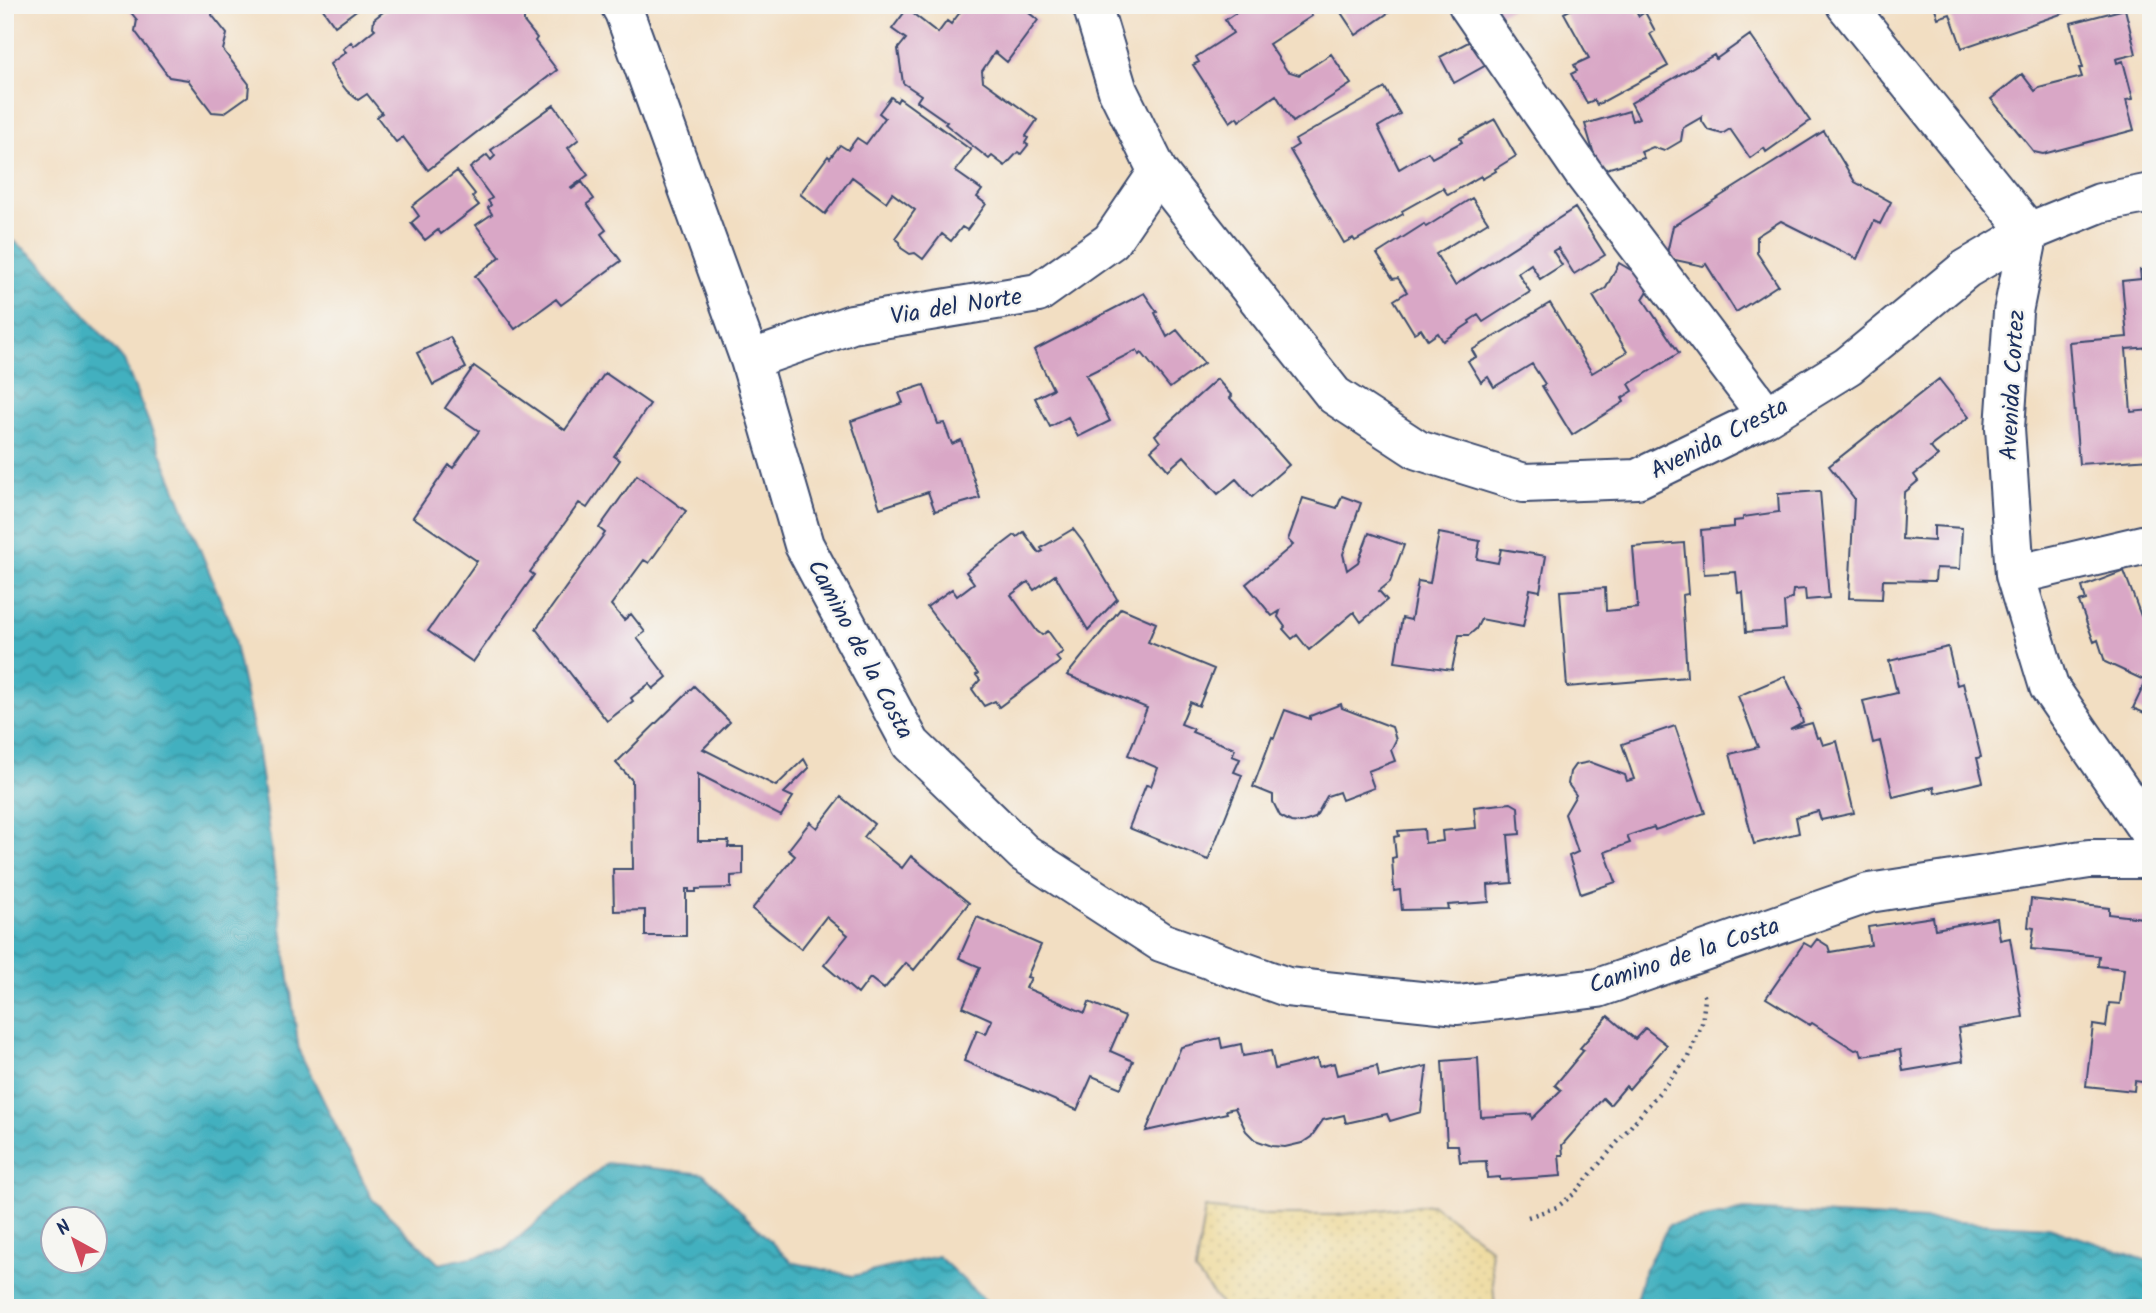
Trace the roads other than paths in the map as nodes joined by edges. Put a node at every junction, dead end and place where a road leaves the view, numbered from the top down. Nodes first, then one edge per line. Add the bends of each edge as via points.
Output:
1 (620, 5) edge
2 (1092, 5) edge
3 (1468, 5) edge
4 (1846, 5) edge
5 (1158, 172) junction
6 (2151, 193) edge
7 (2029, 232) junction
8 (750, 360) junction
9 (1768, 416) junction
10 (2151, 543) edge
11 (2015, 575) junction
12 (2151, 835) edge
13 (2151, 859) edge

1 - 8 street, Camino de la Costa
2 - 5 street, Avenida Cresta via 1118,91
3 - 9 street via 1584,174
4 - 7 street
5 - 8 street, Via del Norte via 1111,241 1038,293 852,324
5 - 9 street, Avenida Cresta via 1334,395 1418,450 1524,482 1637,479
6 - 7 street, Avenida Cresta via 2100,204
7 - 9 street, Avenida Cresta via 1966,269 1848,366
7 - 11 street, Avenida Cortez via 2013,312 2005,428
8 - 13 street, Camino de la Costa via 804,545 911,744 1024,853 1161,942 1211,960 1287,987 1458,1005 1598,988 1868,893 2089,859
10 - 11 street
11 - 12 street, Avenida Cortez via 2049,687

